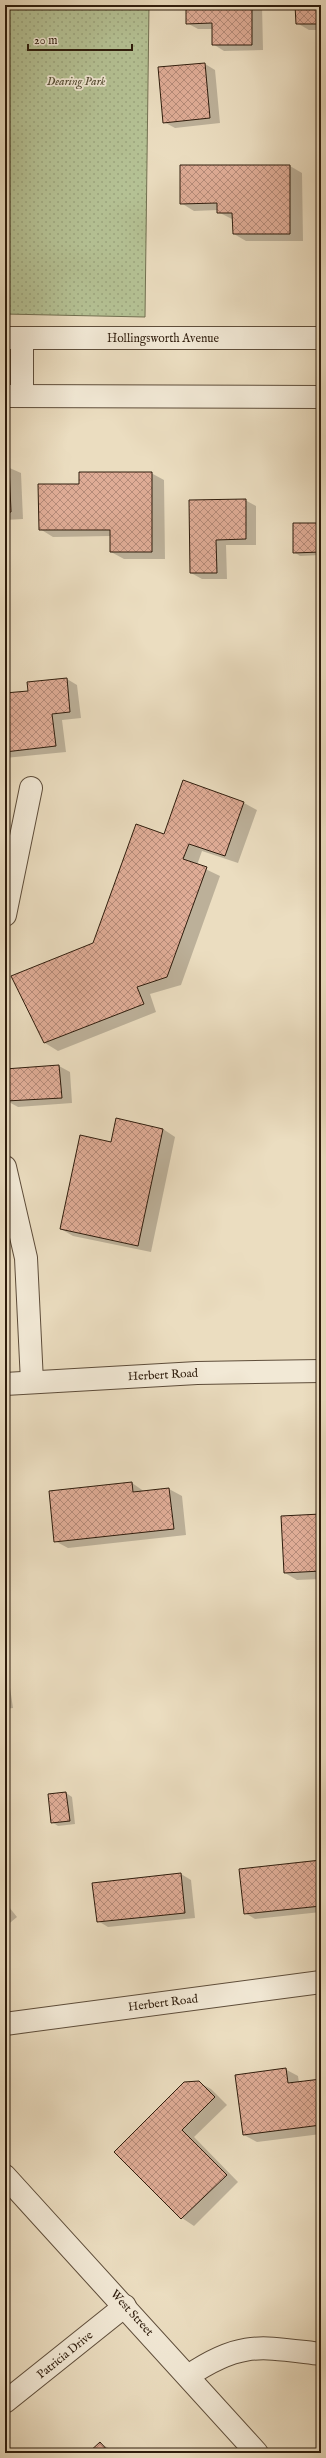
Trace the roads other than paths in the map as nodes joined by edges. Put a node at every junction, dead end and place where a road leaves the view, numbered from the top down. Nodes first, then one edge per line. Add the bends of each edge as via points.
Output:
1 (14, 338) edge
2 (321, 338) edge
3 (13, 396) edge
4 (321, 397) edge
5 (31, 788) dead end
6 (9, 878) edge
7 (5, 915) edge
8 (5, 1167) edge
9 (321, 1371) edge
10 (32, 1382) junction
11 (5, 1384) edge
12 (321, 1982) edge
13 (5, 2024) edge
14 (5, 2176) edge
15 (125, 2306) junction
16 (321, 2354) edge
17 (188, 2376) junction
18 (5, 2402) edge
19 (257, 2453) edge

1 - 2 street, Hollingsworth Avenue
1 - 3 street
3 - 4 street
5 - 6 street
6 - 7 street
8 - 10 street via 26,1258
9 - 10 street, Herbert Road via 198,1373
10 - 11 street, Herbert Road
12 - 13 street, Herbert Road
14 - 15 street, West Street
15 - 17 street, West Street
15 - 18 street, Patricia Drive
16 - 17 street via 272,2348 242,2349 220,2357
17 - 19 street, West Street

